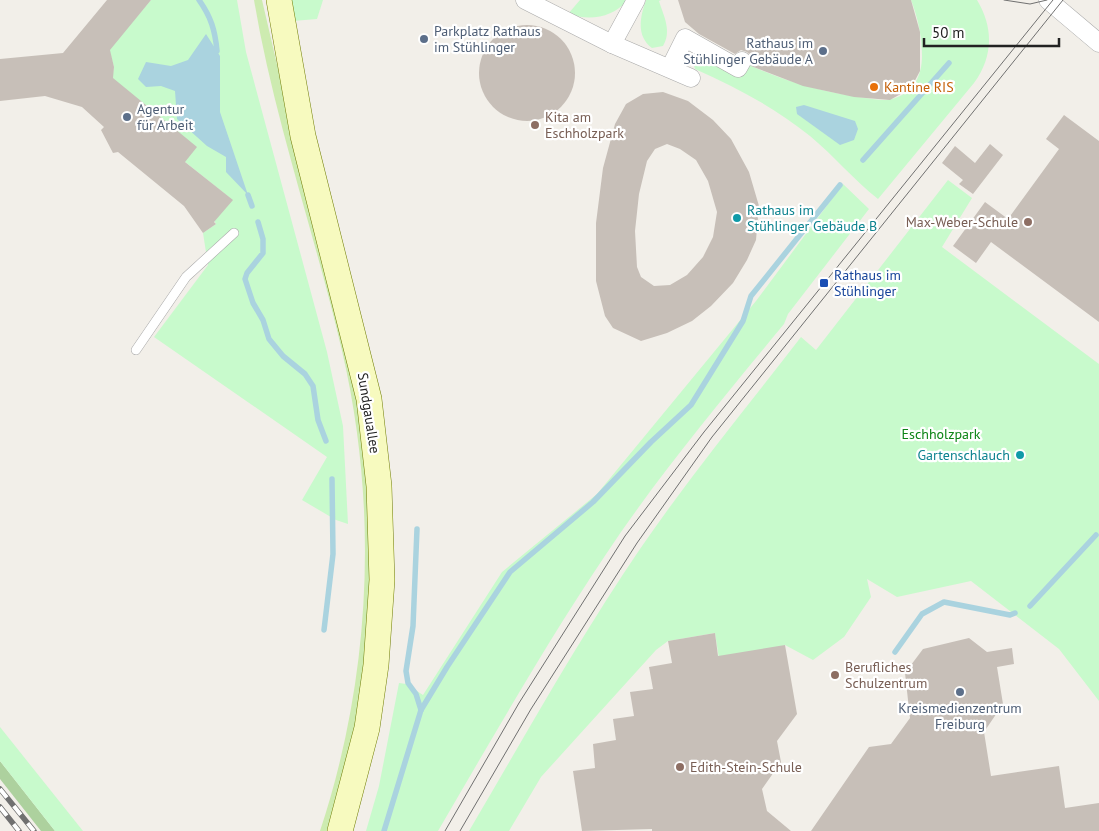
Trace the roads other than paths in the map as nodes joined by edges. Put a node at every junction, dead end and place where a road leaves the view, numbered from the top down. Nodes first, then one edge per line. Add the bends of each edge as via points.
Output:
1 (279, 0) edge
2 (525, 0) edge
3 (636, 0) edge
4 (1048, 0) edge
5 (1099, 43) edge
6 (612, 44) junction
7 (742, 61) dead end
8 (670, 68) junction
9 (691, 78) dead end
10 (234, 233) dead end
11 (136, 350) dead end
12 (340, 831) edge

1 - 12 street, Sundgauallee via 303,136 369,399 379,486 382,580 376,665 367,728
2 - 6 street
3 - 6 street
4 - 5 street
6 - 8 street
7 - 8 street via 738,68 685,38
8 - 9 street
10 - 11 lane via 186,277

